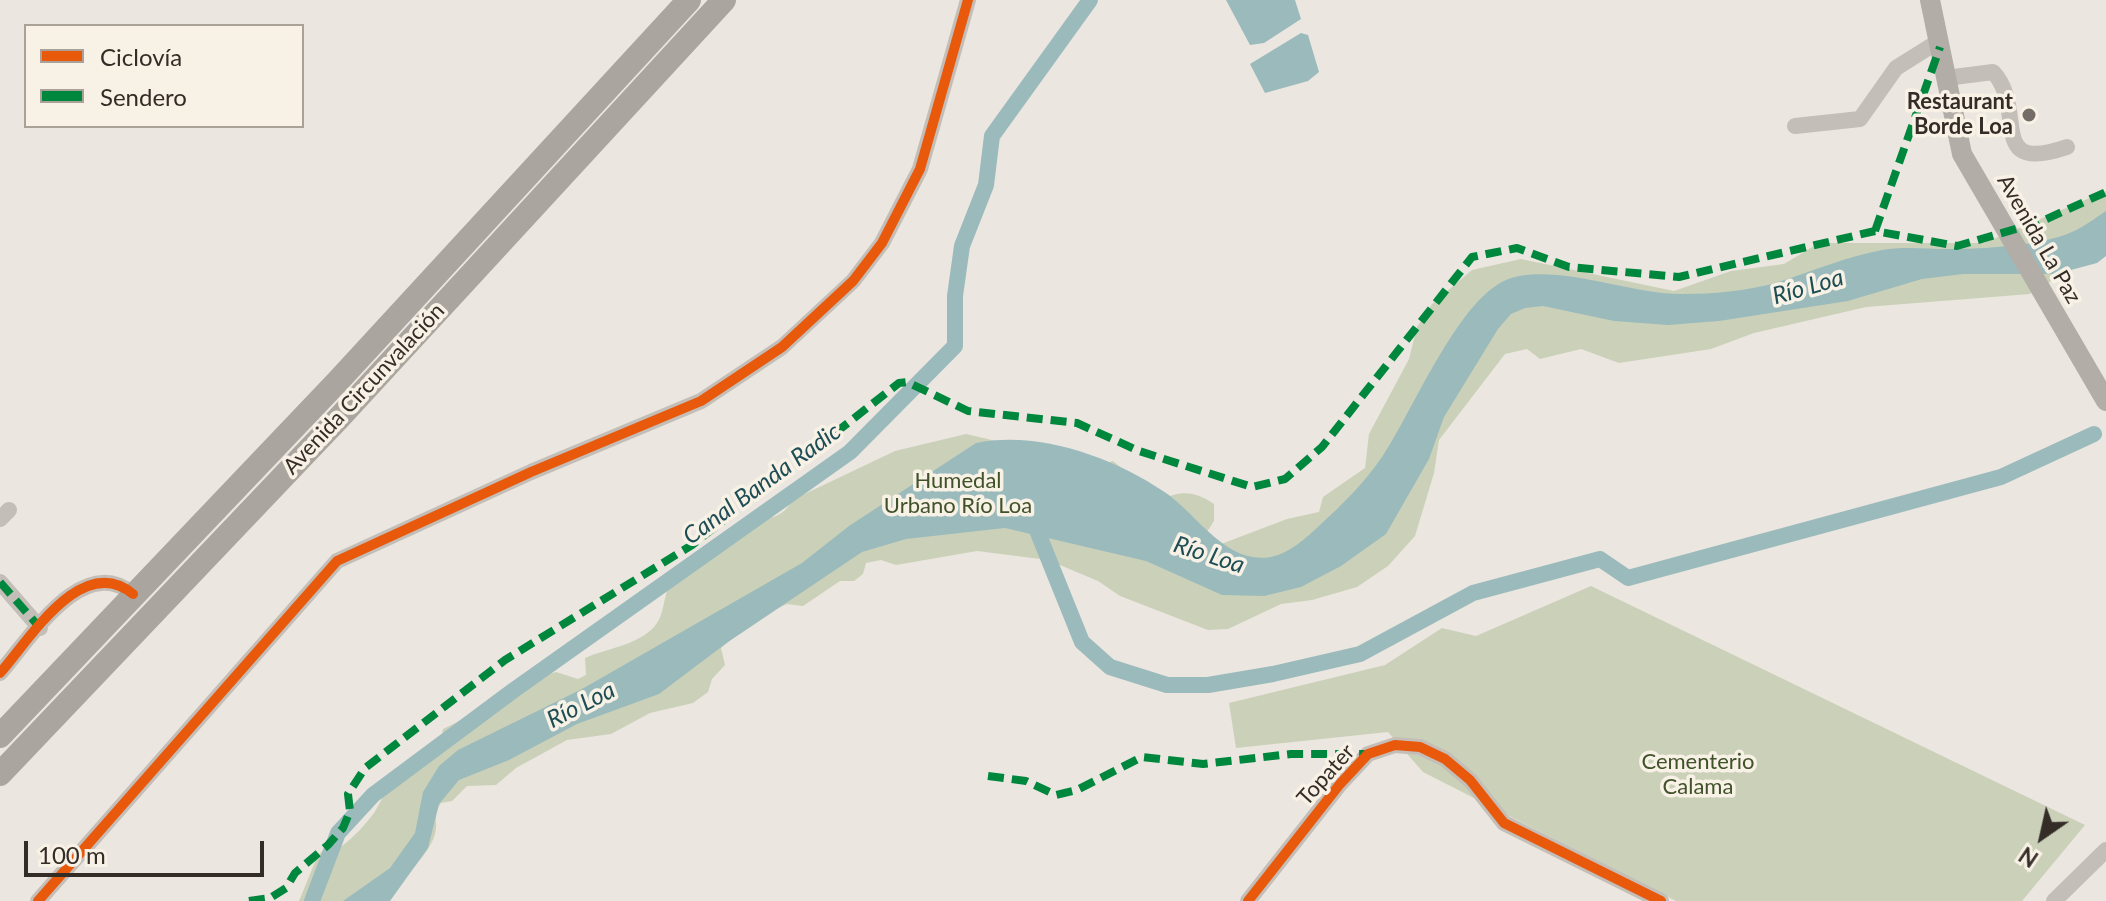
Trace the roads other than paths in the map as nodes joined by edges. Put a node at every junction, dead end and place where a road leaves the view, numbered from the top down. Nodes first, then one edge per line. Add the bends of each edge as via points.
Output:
1 (689, 0) edge
2 (724, 0) edge
3 (968, 0) edge
4 (1930, 0) edge
5 (1939, 41) junction
6 (1946, 78) junction
7 (1795, 126) dead end
8 (2067, 147) dead end
9 (2106, 401) edge
10 (0, 582) edge
11 (133, 594) junction
12 (40, 628) junction
13 (0, 673) edge
14 (0, 736) edge
15 (0, 774) edge
16 (2106, 850) edge
17 (38, 901) edge
18 (1248, 901) edge
19 (1661, 901) edge
20 (2054, 901) edge

1 - 11 highway, Avenida Circunvalación via 338,381
2 - 15 highway, Avenida Circunvalación
3 - 17 street via 920,169 882,243 853,281 782,347 701,401 337,561
4 - 5 main road, Avenida La Paz
5 - 6 main road, Avenida La Paz
5 - 7 street via 1896,68 1860,119
6 - 8 street via 1993,72 2001,80 2016,146 2039,156
6 - 9 main road, Avenida La Paz via 1962,154
10 - 12 street
11 - 12 street via 110,582 83,585
11 - 14 highway, Avenida Circunvalación
12 - 13 street
16 - 20 street
18 - 19 street, Topater via 1368,754 1395,745 1420,747 1445,759 1470,780 1504,823

